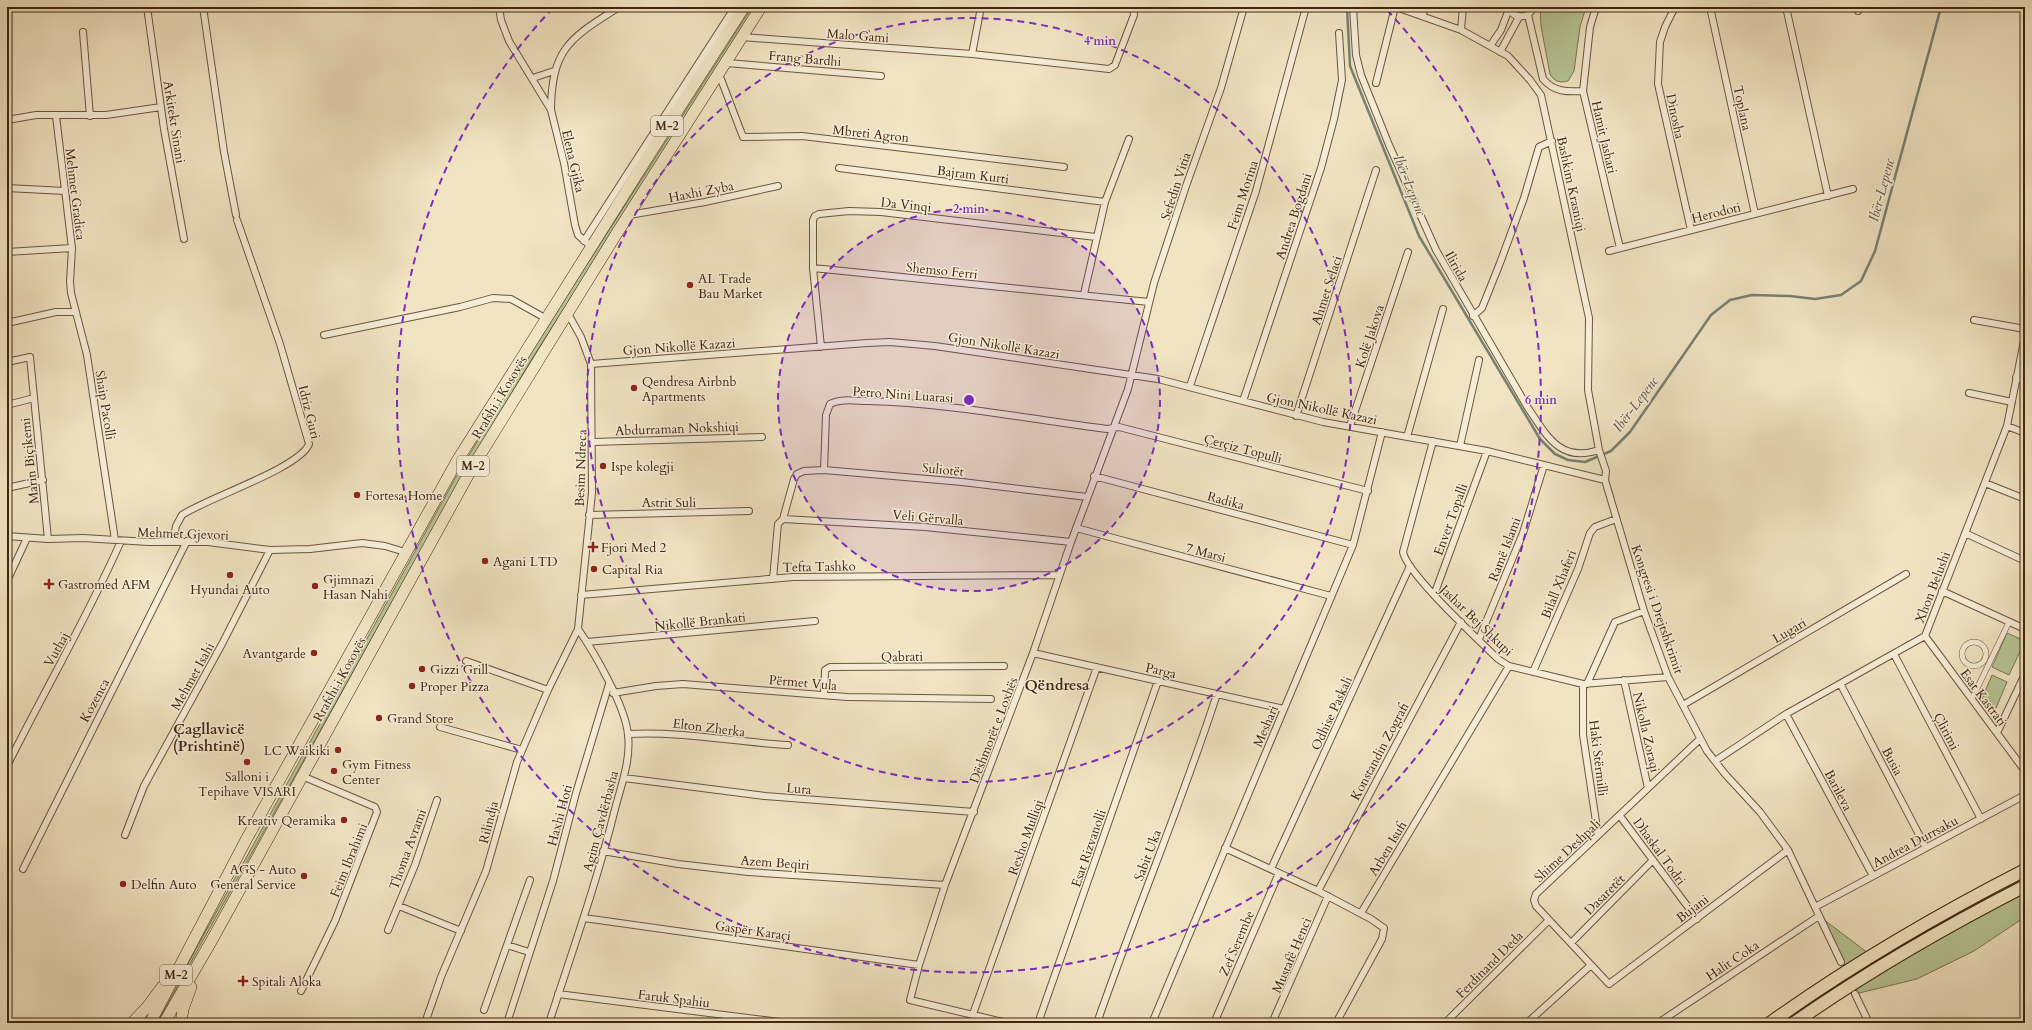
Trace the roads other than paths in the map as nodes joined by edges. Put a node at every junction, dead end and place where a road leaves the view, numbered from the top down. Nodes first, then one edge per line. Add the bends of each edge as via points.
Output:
1 (147, 7) edge
2 (203, 7) edge
3 (499, 7) edge
4 (619, 7) edge
5 (734, 7) edge
6 (744, 7) edge
7 (761, 7) edge
8 (981, 7) edge
9 (1133, 7) edge
10 (1244, 7) edge
11 (1306, 7) edge
12 (1353, 7) edge
13 (1395, 7) edge
14 (1424, 7) edge
15 (1463, 7) edge
16 (1534, 7) edge
17 (1596, 7) edge
18 (1674, 7) edge
19 (1710, 7) edge
20 (1786, 7) edge
21 (1508, 8) edge
22 (1528, 15) junction
23 (1423, 16) junction
24 (1519, 17) junction
25 (1461, 30) junction
26 (83, 32) dead end
27 (1339, 33) dead end
28 (742, 37) junction
29 (1490, 46) junction
30 (1500, 52) junction
31 (972, 54) junction
32 (727, 62) junction
33 (554, 71) junction
34 (719, 74) junction
35 (881, 76) dead end
36 (533, 78) junction
37 (1376, 83) dead end
38 (1583, 91) junction
39 (161, 107) junction
40 (551, 110) junction
41 (56, 116) junction
42 (90, 116) junction
43 (7, 120) edge
44 (1129, 139) dead end
45 (1552, 141) junction
46 (1064, 167) dead end
47 (838, 168) dead end
48 (1376, 170) dead end
49 (778, 186) dead end
50 (7, 188) edge
51 (1853, 189) dead end
52 (64, 191) junction
53 (1828, 196) junction
54 (1105, 202) junction
55 (1755, 214) junction
56 (629, 215) junction
57 (1690, 230) junction
58 (1096, 237) junction
59 (184, 239) dead end
60 (588, 243) junction
61 (72, 248) junction
62 (1620, 248) junction
63 (1609, 251) dead end
64 (7, 252) edge
65 (1408, 252) dead end
66 (813, 268) junction
67 (70, 274) joint
68 (1084, 294) junction
69 (1149, 302) junction
70 (1443, 309) dead end
71 (76, 312) junction
72 (567, 312) junction
73 (1473, 316) junction
74 (545, 318) junction
75 (1974, 320) dead end
76 (7, 323) edge
77 (2025, 329) edge
78 (324, 335) dead end
79 (2025, 336) edge
80 (821, 347) junction
81 (1480, 360) dead end
82 (7, 362) edge
83 (591, 364) junction
84 (1132, 374) junction
85 (2016, 377) junction
86 (2025, 380) edge
87 (1190, 386) junction
88 (1969, 393) dead end
89 (34, 398) junction
90 (1243, 401) junction
91 (2012, 402) junction
92 (7, 405) edge
93 (1296, 416) junction
94 (1350, 426) junction
95 (2007, 426) junction
96 (1113, 428) junction
97 (1382, 432) junction
98 (2025, 433) edge
99 (762, 437) dead end
100 (1407, 437) junction
101 (1433, 441) junction
102 (593, 442) junction
103 (1460, 446) junction
104 (1599, 450) junction
105 (1487, 451) junction
106 (1544, 465) junction
107 (824, 470) junction
108 (1094, 476) junction
109 (43, 480) junction
110 (1605, 480) junction
111 (1985, 483) junction
112 (7, 488) edge
113 (1368, 492) junction
114 (1087, 497) junction
115 (2025, 499) edge
116 (749, 511) dead end
117 (589, 515) junction
118 (783, 519) junction
119 (1616, 519) junction
120 (1076, 528) junction
121 (1965, 533) junction
122 (7, 536) edge
123 (27, 538) junction
124 (48, 539) junction
125 (118, 540) junction
126 (187, 541) junction
127 (173, 542) junction
128 (1070, 542) junction
129 (1353, 545) junction
130 (270, 550) junction
131 (405, 552) junction
132 (2025, 561) edge
133 (1410, 566) junction
134 (1906, 574) dead end
135 (1059, 575) junction
136 (773, 579) junction
137 (7, 581) edge
138 (1942, 591) junction
139 (581, 595) junction
140 (1434, 595) junction
141 (1331, 596) junction
142 (1644, 611) junction
143 (816, 620) dead end
144 (1461, 622) junction
145 (2009, 622) junction
146 (578, 629) junction
147 (2025, 629) edge
148 (1925, 636) junction
149 (1479, 639) junction
150 (587, 642) junction
151 (1033, 653) junction
152 (1894, 654) junction
153 (1985, 656) junction
154 (1991, 658) junction
155 (466, 661) dead end
156 (1004, 666) dead end
157 (1509, 666) junction
158 (1097, 667) junction
159 (1532, 672) junction
160 (2025, 674) edge
161 (1668, 677) junction
162 (1624, 680) junction
163 (1158, 681) junction
164 (609, 684) junction
165 (1585, 684) junction
166 (1840, 685) junction
167 (548, 690) junction
168 (613, 693) junction
169 (1217, 694) junction
170 (824, 695) junction
171 (992, 699) dead end
172 (1972, 699) junction
173 (1682, 704) junction
174 (1284, 709) junction
175 (1786, 714) junction
176 (440, 727) dead end
177 (1998, 733) junction
178 (628, 734) junction
179 (1700, 739) junction
180 (788, 745) dead end
181 (522, 750) junction
182 (1715, 761) junction
183 (7, 766) edge
184 (2025, 771) edge
185 (302, 776) junction
186 (624, 778) junction
187 (1648, 788) junction
188 (2025, 795) edge
189 (437, 800) dead end
190 (974, 812) junction
191 (1620, 816) junction
192 (1981, 819) junction
193 (125, 835) dead end
194 (1598, 835) junction
195 (1225, 848) junction
196 (1926, 848) junction
197 (1788, 850) junction
198 (603, 851) junction
199 (1653, 860) junction
200 (23, 869) dead end
201 (1271, 869) junction
202 (2025, 870) edge
203 (1279, 872) junction
204 (1872, 876) junction
205 (530, 880) dead end
206 (946, 885) junction
207 (2025, 886) edge
208 (1318, 891) junction
209 (1328, 896) junction
210 (399, 906) junction
211 (1815, 907) junction
212 (1361, 913) junction
213 (1819, 916) junction
214 (584, 918) junction
215 (1697, 919) junction
216 (1549, 920) junction
217 (201, 926) junction
218 (388, 930) dead end
219 (461, 930) junction
220 (212, 940) junction
221 (1571, 943) junction
222 (507, 945) junction
223 (529, 952) junction
224 (1841, 962) dead end
225 (919, 965) junction
226 (1591, 965) junction
227 (1609, 984) joint
228 (301, 991) dead end
229 (558, 994) junction
230 (1855, 994) dead end
231 (484, 1010) dead end
232 (973, 1014) junction
233 (132, 1023) edge
234 (150, 1023) edge
235 (164, 1023) edge
236 (182, 1023) edge
237 (425, 1023) edge
238 (507, 1023) edge
239 (549, 1023) edge
240 (788, 1023) edge
241 (1006, 1023) edge
242 (1038, 1023) edge
243 (1097, 1023) edge
244 (1152, 1023) edge
245 (1214, 1023) edge
246 (1272, 1023) edge
247 (1336, 1023) edge
248 (1445, 1023) edge
249 (1527, 1023) edge
250 (1658, 1023) edge
251 (1770, 1023) edge
252 (1794, 1023) edge
253 (1869, 1023) edge

1 - 39 street, Arkitekt Sinani
2 - 127 street, Idriz Guri via 224,152 237,217 280,344 308,444 304,452 278,469 182,515 176,526
3 - 36 street, Elena Gjika via 504,29
4 - 33 street via 588,27 568,44
5 - 60 street, Rrafshi i Kosovës
6 - 60 highway, Rrafshi i Kosovës / M-2
7 - 28 highway, Rrafshi i Kosovës / M-2
8 - 31 street
9 - 31 street, Malo Gami via 1134,15 1115,65 1108,69
10 - 69 street, Sefedin Vitia via 1221,88
11 - 87 street, Feim Morina via 1256,191
12 - 73 street, Ilirida via 1356,55 1367,94 1436,250
13 - 23 street, Bashkim Krasniqi
13 - 37 street
14 - 23 street
15 - 25 street
16 - 22 street
17 - 38 street via 1590,27
18 - 57 street, Dinosha via 1660,42 1658,84
19 - 55 street, Toplana
20 - 53 street
21 - 24 street
21 - 29 street via 1501,30
22 - 24 street
22 - 38 street, Hamit Jashari via 1544,79 1551,87 1561,91
23 - 25 street, Bashkim Krasniqi
24 - 30 street
25 - 29 street, Bashkim Krasniqi
26 - 42 street
27 - 90 street, Andrea Bogdani via 1342,80 1334,119 1321,168
28 - 31 street, Malo Gami
28 - 32 highway, Rrafshi i Kosovës / M-2
29 - 30 street, Bashkim Krasniqi
30 - 45 street, Bashkim Krasniqi via 1508,56 1541,95
32 - 34 highway, Rrafshi i Kosovës / M-2
32 - 35 street, Frang Bardhi
33 - 36 street
33 - 40 street
34 - 46 street, Mbreti Agron via 743,137 802,136
34 - 56 highway, Rrafshi i Kosovës / M-2
36 - 40 street, Elena Gjika
38 - 62 street, Hamit Jashari
39 - 42 street
39 - 59 street, Arkitekt Sinani
40 - 60 street, Elena Gjika via 564,162 575,225 578,235
41 - 42 street
41 - 43 street via 36,115
41 - 52 street, Mehmet Gradica
44 - 54 street
45 - 73 street via 1539,147 1524,198 1498,269 1482,308
45 - 104 street, Bashkim Krasniqi via 1589,318 1588,390
47 - 54 street, Bajram Kurti
48 - 93 street, Ahmet Selaci
49 - 56 street, Haxhi Zyba
50 - 52 street
51 - 53 street, Herodoti
52 - 61 street, Mehmet Gradica
53 - 55 street, Herodoti
54 - 58 street
55 - 57 street, Herodoti
56 - 72 highway, Rrafshi i Kosovës / M-2
57 - 62 street, Herodoti
58 - 66 street, Da Vinqi via 881,212 824,213 815,216 813,220
58 - 68 street
60 - 74 highway, Rrafshi i Kosovës / M-2
61 - 64 street
61 - 67 street, Mehmet Gradica
62 - 63 street, Herodoti
65 - 94 street, Kolë Jakova
66 - 68 street, Shemso Ferri
66 - 80 street
67 - 71 street, Shaip Pacolli
68 - 69 street, Shemso Ferri
69 - 84 street, Sefedin Vitia
70 - 100 street
71 - 76 street via 56,312
71 - 125 street, Shaip Pacolli via 87,355
72 - 83 street, Besim Ndreca
72 - 185 highway, Rrafshi i Kosovës / M-2 via 453,500
73 - 104 street, Ilirida via 1528,408 1554,443 1570,453 1588,454
74 - 78 street via 511,299 493,298
74 - 131 highway, Rrafshi i Kosovës / M-2 via 457,461
75 - 77 street
79 - 85 street, Xhon Belushi
80 - 83 street, Gjon Nikollë Kazazi
80 - 84 street, Gjon Nikollë Kazazi via 910,342 1060,366
81 - 103 street
82 - 89 street, Marin Biçikemi via 30,357
83 - 102 street, Besim Ndreca
84 - 87 street, Gjon Nikollë Kazazi
84 - 96 street, Dëshmorët e Loxhës
85 - 86 street
85 - 91 street, Xhon Belushi
87 - 90 street, Gjon Nikollë Kazazi
88 - 91 street
89 - 92 street
89 - 109 street, Marin Biçikemi
90 - 93 street, Gjon Nikollë Kazazi
91 - 95 street, Xhon Belushi
93 - 94 street, Gjon Nikollë Kazazi
94 - 97 street, Gjon Nikollë Kazazi
95 - 98 street
95 - 111 street, Xhon Belushi
96 - 107 street, Petro Nini Luarasi via 910,403 835,401 827,409
96 - 108 street, Dëshmorët e Loxhës
96 - 113 street, Çerçiz Topulli via 1122,428
97 - 100 street, Gjon Nikollë Kazazi
97 - 113 street, Meshari
99 - 102 street, Abdurraman Nokshiqi
100 - 101 street, Gjon Nikollë Kazazi
101 - 103 street, Gjon Nikollë Kazazi
101 - 133 street, Jashar Bej Shkupi via 1404,552
102 - 117 street, Besim Ndreca
103 - 105 street, Gjon Nikollë Kazazi
104 - 110 street via 1606,471
105 - 106 street, Gjon Nikollë Kazazi
105 - 140 street, Enver Topalli
106 - 110 street, Gjon Nikollë Kazazi
106 - 149 street, Ramë Islami via 1523,533
107 - 114 street, Suliotët via 962,482
107 - 118 street, Suliotët via 797,474
108 - 114 street, Dëshmorët e Loxhës
108 - 129 street, Radika
109 - 112 street
109 - 124 street, Marin Biçikemi
110 - 119 street, Kongresi i Drejtshkrimit
111 - 115 street
111 - 121 street, Xhon Belushi
113 - 129 street, Meshari
114 - 120 street, Dëshmorët e Loxhës
116 - 117 street, Astrit Suli
117 - 139 street, Besim Ndreca
118 - 128 street, Veli Gërvalla via 925,528
118 - 136 street via 777,530
119 - 142 street, Kongresi i Drejtshkrimit
119 - 159 street, Bilall Xhaferi via 1595,527 1590,533 1578,569
120 - 128 street, Dëshmorët e Loxhës
120 - 141 street, 7 Marsi
121 - 132 street
121 - 138 street, Xhon Belushi
122 - 123 street, Mehmet Gjevori
123 - 124 street, Mehmet Gjevori
123 - 137 street
124 - 125 street, Mehmet Gjevori
125 - 127 street, Mehmet Gjevori
125 - 183 street, Vuthaj via 88,613
126 - 127 street, Mehmet Gjevori
126 - 130 street, Mehmet Gjevori
126 - 200 street, Kozenca
128 - 135 street, Dëshmorët e Loxhës
129 - 141 street, Meshari
130 - 131 street, Mehmet Gjevori via 362,542
130 - 193 street, Mehmet Isahi via 144,786
131 - 217 highway, Rrafshi i Kosovës / M-2
133 - 140 street, Jashar Bej Shkupi
133 - 201 street, Odhise Paskali
134 - 173 street, Lugari
135 - 136 street, Tefta Tashko via 812,576
135 - 151 street, Dëshmorët e Loxhës
136 - 139 street, Tefta Tashko
138 - 145 street
138 - 148 street, Xhon Belushi
139 - 146 street, Besim Ndreca
140 - 144 street, Jashar Bej Shkupi
141 - 174 street, Meshari
142 - 161 street, Kongresi i Drejtshkrimit
142 - 165 street via 1615,622
143 - 150 street, Nikollë Brankati
144 - 149 street, Jashar Bej Shkupi
144 - 208 street, Konstandin Zografi
145 - 147 street
145 - 154 street
146 - 150 street, Agim Çavdërbasha
146 - 167 street, Rilindja
148 - 152 street, Xhon Belushi
148 - 172 street, Esat Kastrati
149 - 157 street, Jashar Bej Shkupi via 1498,659
150 - 164 street, Agim Çavdërbasha
151 - 158 street, Parga
151 - 190 street, Dëshmorët e Loxhës
152 - 166 street, Xhon Belushi
152 - 192 street, Çlirimi
153 - 153 street via 1976,666 1966,664 1962,655 1964,646 1971,642 1981,643 1986,651
153 - 154 street
154 - 172 street
155 - 167 street
156 - 170 street, Qabrati via 830,668 825,670
157 - 159 street, Jashar Bej Shkupi
157 - 212 street, Arben Isufi
158 - 163 street, Parga
158 - 232 street, Rexho Mulliqi
159 - 165 street, Jashar Bej Shkupi
160 - 177 street
161 - 162 street, Jashar Bej Shkupi
161 - 173 street, Kongresi i Drejtshkrimit
162 - 165 street, Jashar Bej Shkupi
162 - 187 street, Nikolla Zoraqi
163 - 169 street, Parga
163 - 242 street, Esat Rizvanolli
164 - 168 street, Agim Çavdërbasha
164 - 223 street, Haxhi Hoti via 553,881
165 - 194 street, Haki Stërmilli via 1583,735
166 - 175 street, Xhon Belushi
166 - 196 street, Busia
167 - 181 street, Rilindja
168 - 170 street, Përmet Vula via 683,684
168 - 178 street, Agim Çavdërbasha
169 - 174 street, Parga
169 - 243 street, Sabit Uka
170 - 171 street, Përmet Vula
172 - 177 street, Esat Kastrati
173 - 179 street, Kongresi i Drejtshkrimit
174 - 195 street, Meshari
175 - 182 street, Xhon Belushi
175 - 204 street, Barileva
176 - 181 street
177 - 184 street, Esat Kastrati
178 - 180 street, Elton Zherka via 678,733 758,744
178 - 186 street, Agim Çavdërbasha
179 - 182 street, Kongresi i Drejtshkrimit
179 - 187 street, Shime Deshpali
181 - 219 street, Rilindja via 507,790 486,871
182 - 197 street, Kongresi i Drejtshkrimit via 1760,812
185 - 220 highway, Rrafshi i Kosovës / M-2
185 - 228 street, Feim Ibrahimi via 374,807 377,815 335,921
186 - 190 street, Lura via 765,796
186 - 198 street, Agim Çavdërbasha
187 - 191 street, Shime Deshpali
188 - 192 street, Andrea Durrsaku
189 - 210 street, Thoma Avrami
190 - 206 street, Dëshmorët e Loxhës
191 - 194 street, Shime Deshpali
191 - 199 street, Dhaskal Todri
192 - 196 street, Andrea Durrsaku
194 - 216 street, Shime Deshpali via 1536,894 1534,903
195 - 201 street
195 - 244 street, Meshari
196 - 204 street, Andrea Durrsaku
197 - 211 street, Kongresi i Drejtshkrimit
197 - 215 street, Bujani
198 - 206 street, Azem Beqiri via 678,864 748,872
198 - 214 street, Agim Çavdërbasha
199 - 215 street, Dhaskal Todri
199 - 221 street, Dasaretët
201 - 203 street
202 - 251 highway via 1878,952
203 - 208 street
203 - 245 street, Zef Serembe
204 - 211 street, Andrea Durrsaku
205 - 222 street
206 - 225 street, Dëshmorët e Loxhës
207 - 252 highway via 1883,965
208 - 209 street
209 - 212 street
209 - 246 street, Mustafë Henci
210 - 218 street, Thoma Avrami
210 - 219 street, Thoma Avrami
211 - 213 street, Kongresi i Drejtshkrimit
212 - 247 street via 1384,928 1384,935
213 - 224 street, Kongresi i Drejtshkrimit
213 - 250 street, Halit Coka
214 - 225 street, Gaspër Karaçi
214 - 229 street, Agim Çavdërbasha
215 - 227 street, Bujani
216 - 221 street, Shime Deshpali
216 - 248 street, Ferdinand Deda
217 - 233 highway via 184,948 154,1000
217 - 234 highway, Rrafshi i Kosovës / M-2
219 - 237 street, Rilindja
220 - 235 highway, Rrafshi i Kosovës / M-2
220 - 236 highway via 185,1001
221 - 226 street, Shime Deshpali
222 - 223 street
222 - 231 street
223 - 238 street, Haxhi Hoti
225 - 232 street, Dëshmorët e Loxhës via 910,1000
226 - 227 street, Shime Deshpali
226 - 249 street
229 - 239 street, Agim Çavdërbasha
229 - 240 street, Faruk Spahiu
230 - 253 street
232 - 241 street, Dëshmorët e Loxhës

